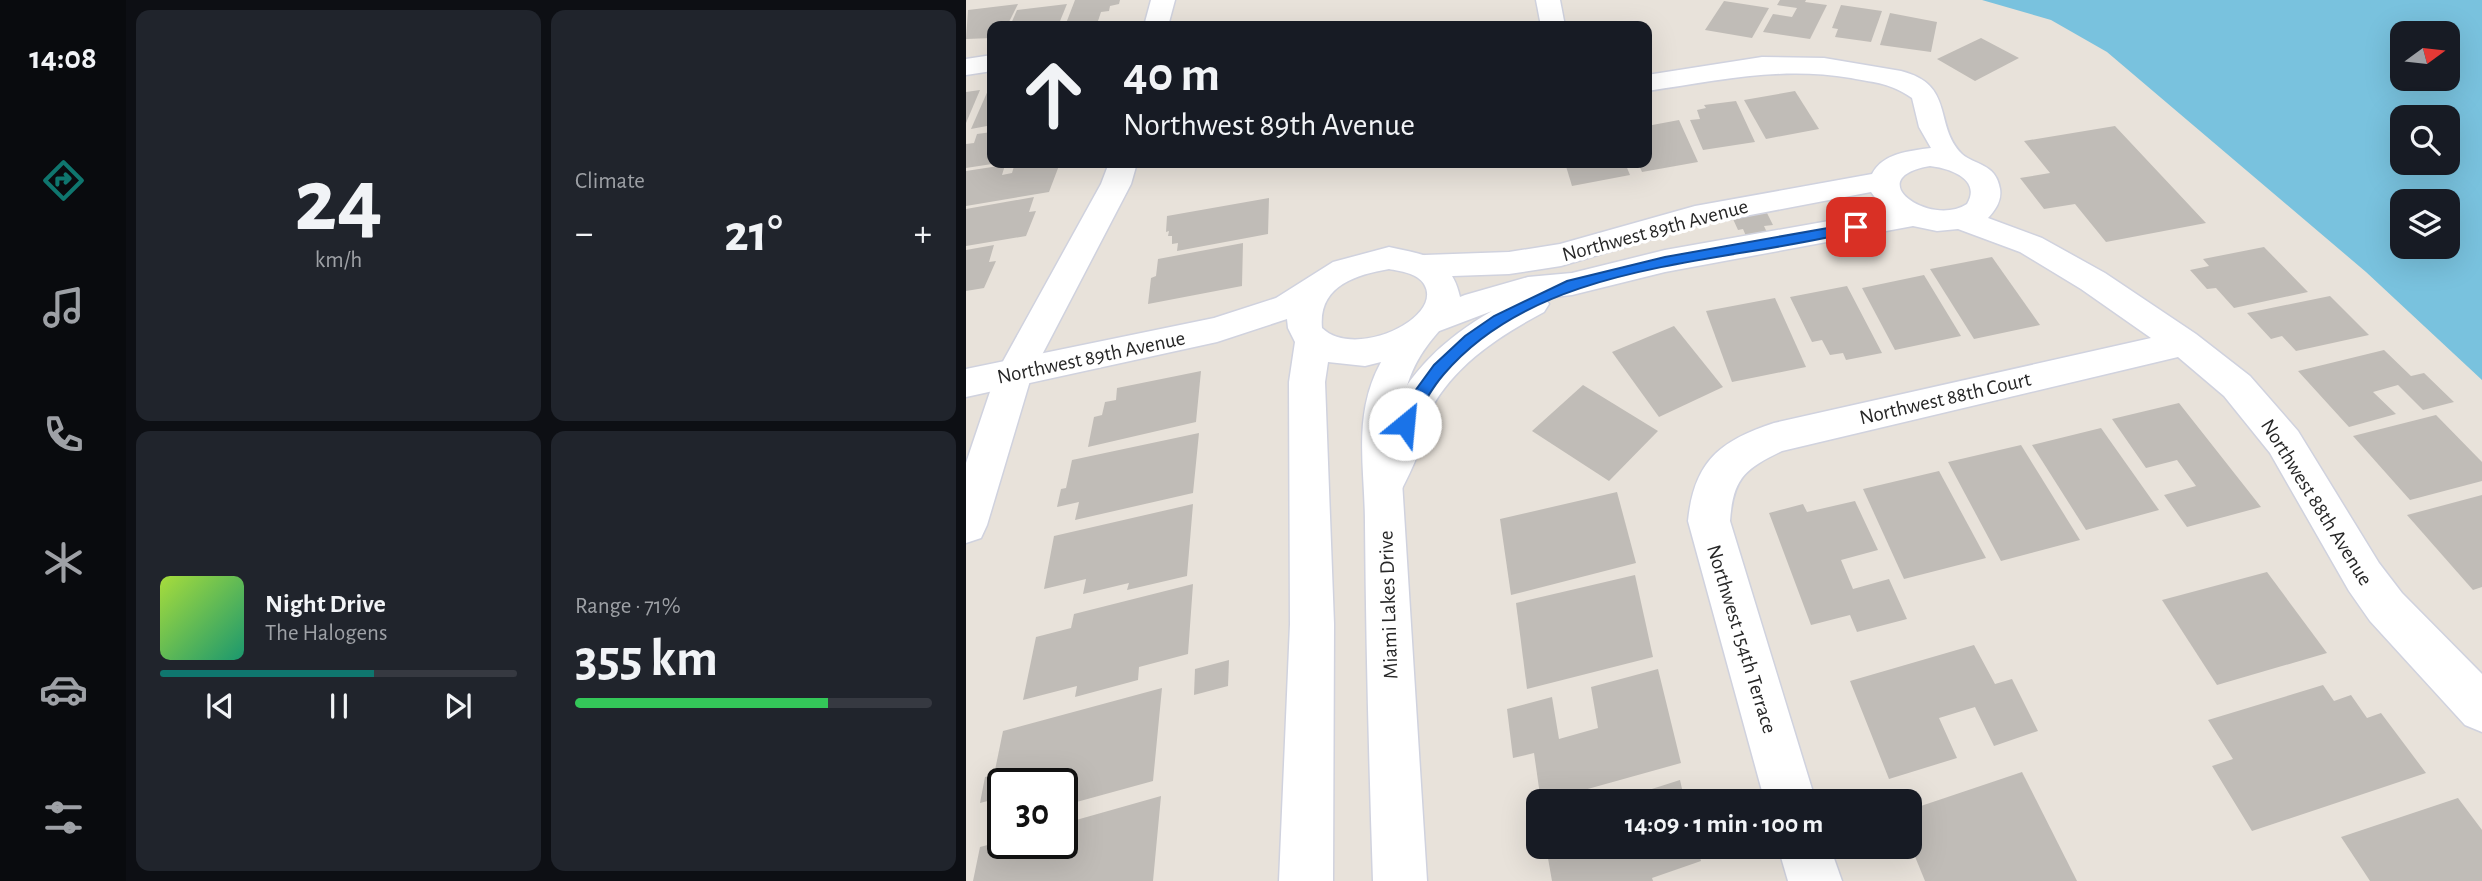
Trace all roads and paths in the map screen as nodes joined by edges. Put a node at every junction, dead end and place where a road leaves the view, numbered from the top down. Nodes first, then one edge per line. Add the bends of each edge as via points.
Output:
1 (1163, 0) edge
2 (1548, 0) edge
3 (1157, 21) edge
4 (1552, 21) edge
5 (987, 64) edge
6 (966, 67) edge
7 (1652, 82) edge
8 (1933, 127) junction
9 (1908, 160) junction
10 (1952, 161) junction
11 (1121, 168) edge
12 (1884, 181) junction
13 (1986, 202) junction
14 (1912, 216) junction
15 (1960, 219) junction
16 (2031, 245) junction
17 (1425, 266) junction
18 (1572, 284) junction
19 (1316, 289) junction
20 (1424, 329) junction
21 (1217, 330) junction
22 (1310, 336) junction
23 (2184, 343) junction
24 (1014, 374) junction
25 (966, 383) edge
26 (1718, 476) joint
27 (1385, 483) junction
28 (966, 525) edge
29 (2482, 708) edge
30 (1787, 789) edge
31 (1808, 859) edge
32 (1306, 881) edge
33 (1400, 881) edge
34 (1815, 881) edge

1 - 3 street
2 - 4 street
5 - 6 street
7 - 8 street via 1762,65 1824,66 1913,85 1928,103
8 - 9 street
8 - 10 street
9 - 10 street
9 - 12 street via 1891,168
10 - 13 street via 1982,180
11 - 24 street
12 - 14 street via 1887,198
12 - 17 street, Northwest 89th Avenue via 1695,216 1561,256
13 - 15 street via 1979,211
13 - 16 street, Northwest 88th Avenue
14 - 15 street via 1930,221
14 - 18 street, Northwest 89th Avenue via 1665,261
15 - 16 street, Northwest 88th Avenue
16 - 23 street, Northwest 88th Avenue
17 - 19 street via 1408,260 1369,261 1331,276
17 - 20 street via 1442,284 1441,308
18 - 20 street, Northwest 89th Avenue via 1528,288 1477,303
18 - 27 street via 1499,320 1439,369 1405,424
19 - 21 street, Northwest 89th Avenue via 1288,306
19 - 22 street via 1303,318
20 - 22 street via 1382,351 1348,354 1328,349
20 - 27 street, Miami Lakes Drive via 1396,362 1381,419 1379,457
21 - 22 street, Northwest 89th Avenue
21 - 24 street, Northwest 89th Avenue
22 - 32 street via 1312,624
23 - 26 street, Northwest 88th Court via 1774,438 1742,451
23 - 29 street, Northwest 88th Avenue via 2237,386 2260,412 2284,442 2386,607
24 - 25 street, Northwest 89th Avenue
24 - 28 street
26 - 30 street, Northwest 154th Terrace via 1710,496 1713,543
27 - 33 street, Miami Lakes Drive
31 - 34 street

